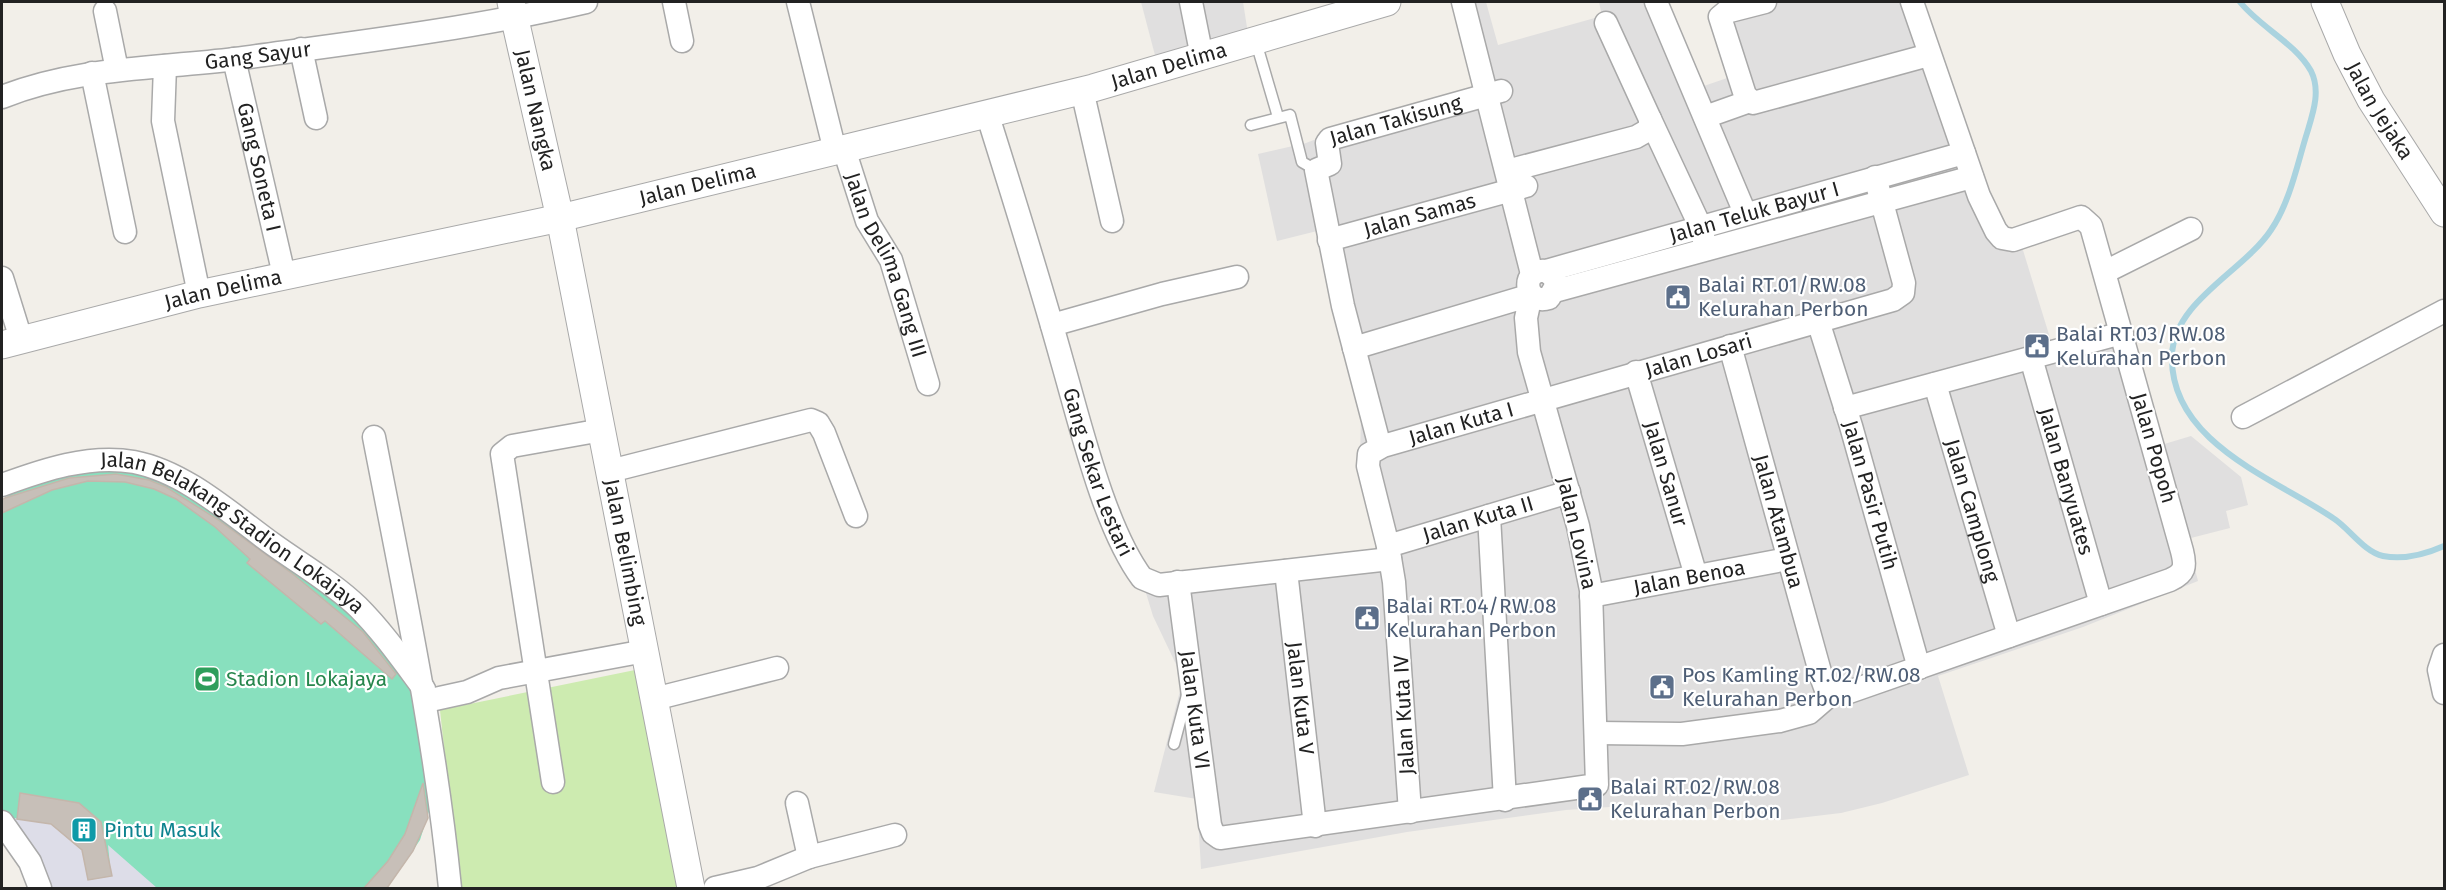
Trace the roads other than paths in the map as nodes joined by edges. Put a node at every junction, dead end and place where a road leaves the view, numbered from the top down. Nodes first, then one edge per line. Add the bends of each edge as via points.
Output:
1 (586, 2) edge
2 (675, 2) edge
3 (798, 2) edge
4 (1191, 2) edge
5 (1387, 2) edge
6 (1463, 2) edge
7 (1478, 2) edge
8 (1656, 2) edge
9 (1765, 2) edge
10 (1912, 2) edge
11 (2325, 2) edge
12 (513, 10) edge
13 (105, 11) dead end
14 (1606, 23) dead end
15 (682, 41) dead end
16 (1256, 41) junction
17 (301, 49) junction
18 (1929, 55) junction
19 (1202, 57) junction
20 (234, 59) junction
21 (165, 66) junction
22 (117, 70) junction
23 (92, 73) junction
24 (1082, 90) junction
25 (1494, 93) junction
26 (2, 97) edge
27 (1755, 102) junction
28 (987, 113) junction
29 (1278, 117) junction
30 (1705, 117) junction
31 (316, 118) dead end
32 (1650, 119) junction
33 (1251, 125) dead end
34 (839, 150) junction
35 (1964, 153) junction
36 (1316, 170) junction
37 (1875, 177) junction
38 (1972, 177) junction
39 (1517, 179) junction
40 (1881, 201) junction
41 (1779, 204) junction
42 (1745, 213) junction
43 (2445, 213) edge
44 (560, 218) junction
45 (1112, 221) dead end
46 (1700, 226) junction
47 (1786, 226) junction
48 (2191, 230) dead end
49 (124, 232) dead end
50 (1329, 240) junction
51 (1706, 248) junction
52 (2105, 272) junction
53 (284, 275) junction
54 (1237, 277) dead end
55 (2, 278) edge
56 (1538, 283) junction
57 (199, 294) junction
58 (2445, 311) edge
59 (1818, 321) junction
60 (1052, 325) junction
61 (2122, 333) junction
62 (1352, 341) junction
63 (11, 342) edge
64 (1730, 346) junction
65 (2031, 357) junction
66 (1635, 372) junction
67 (928, 384) dead end
68 (1935, 384) junction
69 (1541, 399) junction
70 (1845, 408) junction
71 (2243, 417) dead end
72 (602, 430) junction
73 (374, 437) dead end
74 (1380, 447) junction
75 (610, 471) junction
76 (2, 485) edge
77 (1569, 492) junction
78 (856, 516) dead end
79 (1489, 516) junction
80 (1389, 552) junction
81 (1788, 559) junction
82 (1286, 571) junction
83 (1696, 576) junction
84 (1178, 582) junction
85 (1591, 596) junction
86 (2101, 604) junction
87 (2009, 636) junction
88 (645, 651) junction
89 (2445, 655) edge
90 (777, 668) dead end
91 (1919, 668) junction
92 (536, 671) junction
93 (1192, 674) junction
94 (2445, 693) edge
95 (1831, 694) junction
96 (425, 695) junction
97 (654, 699) junction
98 (1597, 733) junction
99 (1174, 744) dead end
100 (553, 782) dead end
101 (1505, 800) junction
102 (797, 803) dead end
103 (1410, 813) junction
104 (2, 822) edge
105 (1315, 826) junction
106 (895, 835) dead end
107 (809, 857) junction
108 (40, 888) edge
109 (450, 888) edge
110 (691, 888) edge
111 (714, 888) edge

1 - 12 street, Gang Sayur
2 - 15 street
3 - 34 street, Jalan Delima Gang III
4 - 19 street
5 - 16 street, Jalan Delima
6 - 25 street
7 - 25 street
8 - 30 street
9 - 27 street via 1726,12 1720,21
10 - 18 street
11 - 43 street, Jalan Jejaka via 2372,100
12 - 17 street, Gang Sayur
12 - 44 street, Jalan Nangka
13 - 22 street
14 - 32 street
16 - 19 street, Jalan Delima
16 - 29 lane
17 - 20 street, Gang Sayur
17 - 31 street
18 - 27 street
18 - 35 street
19 - 24 street, Jalan Delima
20 - 21 street, Gang Sayur
20 - 53 street, Gang Soneta I
21 - 22 street, Gang Sayur
21 - 57 street via 163,121
22 - 23 street, Gang Sayur
23 - 26 street, Gang Sayur via 48,80
23 - 49 street
24 - 28 street, Jalan Delima
24 - 45 street
25 - 36 street, Jalan Takisung via 1330,139 1330,164
25 - 39 street
27 - 30 street
28 - 34 street, Jalan Delima
28 - 60 street, Gang Sekar Lestari
29 - 33 lane
29 - 36 lane via 1292,117 1302,162
30 - 42 street
32 - 39 street, Jalan Samas via 1650,129 1641,135
32 - 46 street
34 - 44 street, Jalan Delima
34 - 67 street, Jalan Delima Gang III via 867,221 891,260
35 - 37 street, Jalan Teluk Bayur I
35 - 38 street
36 - 50 street, Jalan Takisung
37 - 40 street
37 - 41 street, Jalan Teluk Bayur I
38 - 40 street, Jalan Teluk Bayur I
38 - 52 street, Jalan Popoh via 1996,231 2006,240 2074,218 2088,221
39 - 50 street, Jalan Samas
39 - 56 street
40 - 47 street, Jalan Teluk Bayur I
40 - 59 street, Jalan Losari via 1903,292 1887,302
41 - 42 street, Jalan Teluk Bayur I
41 - 47 street
42 - 46 street, Jalan Teluk Bayur I
44 - 53 street, Jalan Delima
44 - 72 street, Jalan Belimbing
46 - 51 street
46 - 56 street, Jalan Teluk Bayur I
47 - 51 street, Jalan Teluk Bayur I
48 - 52 street
50 - 62 street, Jalan Takisung
51 - 56 street, Jalan Teluk Bayur I
52 - 61 street, Jalan Popoh
53 - 57 street, Jalan Delima
54 - 60 street
55 - 63 street
56 - 62 street
56 - 69 street, Jalan Lovina via 1526,318 1527,340
57 - 63 street, Jalan Delima
58 - 71 street
59 - 64 street, Jalan Losari
59 - 70 street, Jalan Pasir Putih
60 - 84 street, Gang Sekar Lestari via 1094,468 1128,555 1145,581 1159,585
61 - 65 street
61 - 86 street, Jalan Popoh via 2182,551 2184,571 2170,580
62 - 74 street, Jalan Takisung
64 - 66 street, Jalan Losari
64 - 81 street, Jalan Atambua
65 - 68 street
65 - 86 street, Jalan Banyuates
66 - 69 street, Jalan Losari
66 - 83 street, Jalan Sanur
68 - 70 street
68 - 87 street, Jalan Camplong
69 - 74 street, Jalan Kuta I
69 - 77 street, Jalan Lovina
70 - 91 street, Jalan Pasir Putih
72 - 75 street, Jalan Belimbing
72 - 92 street via 512,446 502,454
73 - 96 street, Jalan Belakang Stadion Lokajaya
74 - 80 street, Jalan Kuta IV via 1367,460
75 - 78 street via 811,420 824,433
75 - 88 street, Jalan Belimbing
76 - 96 street, Jalan Belakang Stadion Lokajaya via 65,465 98,460 135,462 173,477 344,594 368,618
77 - 79 street, Jalan Kuta II
77 - 85 street, Jalan Lovina
79 - 80 street, Jalan Kuta II
79 - 101 street
80 - 82 street, Jalan Kuta II
80 - 103 street, Jalan Kuta IV via 1398,623
81 - 83 street, Jalan Benoa
81 - 95 street, Jalan Atambua via 1822,679
82 - 84 street, Jalan Kuta II
82 - 105 street, Jalan Kuta V
83 - 85 street, Jalan Benoa
84 - 93 street, Jalan Kuta VI
85 - 98 street, Jalan Lovina
86 - 87 street
87 - 91 street
88 - 92 street
88 - 97 street, Jalan Belimbing
89 - 94 street via 2439,670
90 - 97 street
91 - 95 street via 1849,692
92 - 96 street via 494,680 467,692
92 - 100 street
93 - 99 lane
93 - 105 street, Jalan Kuta VI via 1214,835 1226,838
95 - 98 street via 1809,713 1780,721 1682,734
96 - 109 street, Jalan Belakang Stadion Lokajaya
97 - 110 street, Jalan Belimbing
98 - 101 street, Jalan Lovina via 1599,783
101 - 103 street
102 - 107 street
103 - 105 street
104 - 108 street via 30,862
106 - 107 street
107 - 111 street via 758,878

